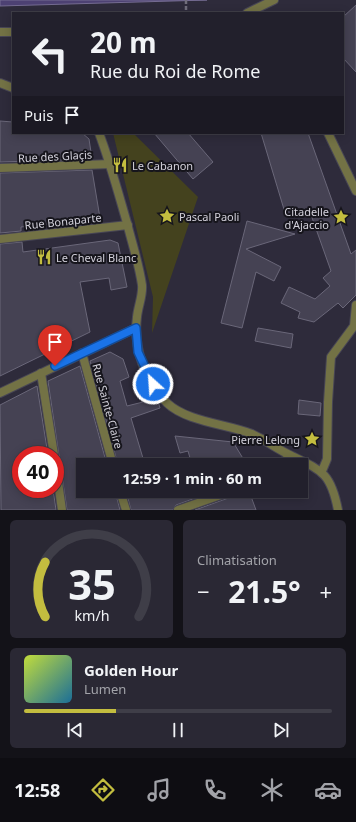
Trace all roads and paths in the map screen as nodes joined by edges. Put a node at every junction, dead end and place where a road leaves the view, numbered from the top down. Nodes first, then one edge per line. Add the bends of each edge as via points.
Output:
1 (186, 0) edge
2 (274, 0) edge
3 (186, 12) edge
4 (249, 12) edge
5 (0, 32) edge
6 (12, 32) edge
7 (0, 83) edge
8 (12, 88) edge
9 (99, 134) edge
10 (328, 134) edge
11 (111, 164) junction
12 (0, 168) edge
13 (356, 191) edge
14 (128, 225) junction
15 (0, 239) edge
16 (356, 305) edge
17 (136, 328) junction
18 (82, 353) junction
19 (41, 373) junction
20 (0, 393) edge
21 (53, 446) edge
22 (290, 456) junction
23 (111, 458) edge
24 (288, 458) edge
25 (322, 471) junction
26 (60, 498) edge
27 (122, 498) edge
28 (212, 498) edge
29 (62, 510) edge
30 (126, 510) edge
31 (178, 510) edge
32 (338, 510) edge

1 - 3 path
2 - 4 street
5 - 6 street
7 - 8 street
9 - 11 street
10 - 13 street
11 - 12 street, Rue des Glaçis
11 - 14 street
14 - 15 street, Rue Bonaparte
14 - 17 street via 142,286
16 - 25 street via 354,326 331,357 326,459
17 - 18 street
17 - 22 street via 141,361 159,394 173,408 251,434
18 - 19 street
18 - 23 street, Rue Sainte-Claire
19 - 20 street
19 - 21 street
22 - 24 street
22 - 25 street
25 - 32 street via 331,487
26 - 29 street
27 - 30 street
28 - 31 street

